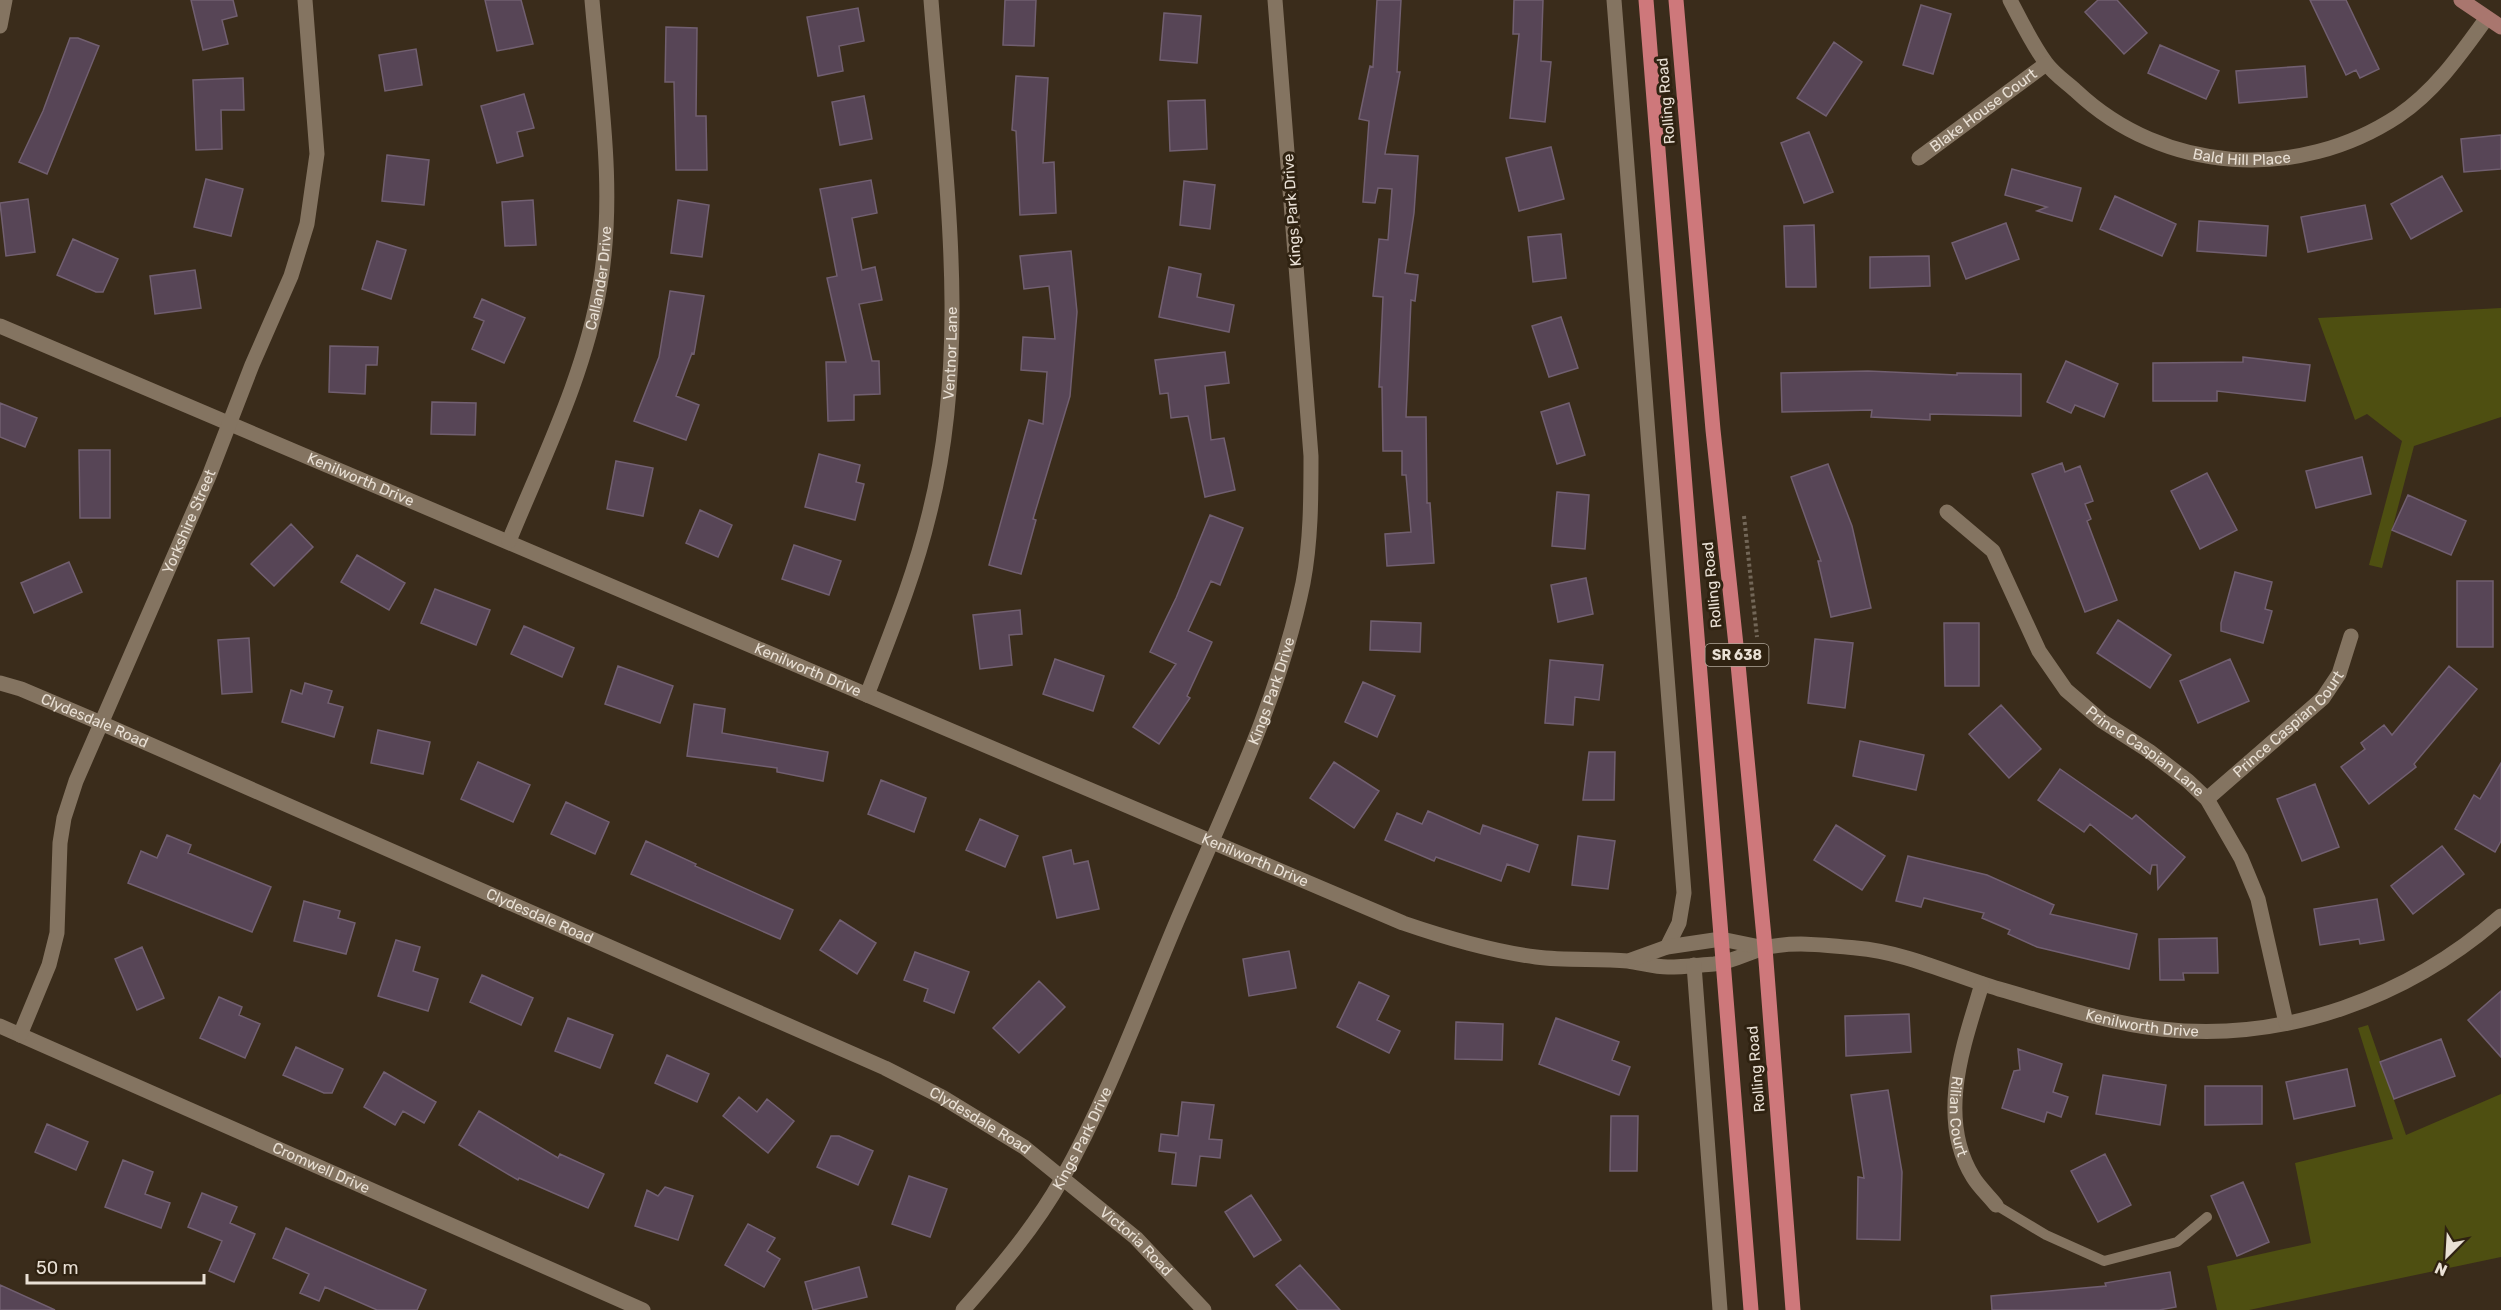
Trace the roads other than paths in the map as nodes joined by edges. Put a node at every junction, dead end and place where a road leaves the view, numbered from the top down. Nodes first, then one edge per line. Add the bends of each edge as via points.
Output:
1 (5, 0) edge
2 (305, 0) edge
3 (592, 0) edge
4 (931, 0) edge
5 (1275, 0) edge
6 (1614, 0) edge
7 (1646, 0) edge
8 (1676, 0) edge
9 (2010, 0) edge
10 (2461, 0) edge
11 (2486, 19) junction
12 (0, 26) edge
13 (2501, 27) edge
14 (2046, 64) junction
15 (1919, 158) dead end
16 (0, 326) edge
17 (229, 424) junction
18 (1947, 512) dead end
19 (509, 541) junction
20 (2351, 636) dead end
21 (0, 682) edge
22 (867, 695) junction
23 (101, 723) junction
24 (2207, 799) junction
25 (1211, 841) junction
26 (2501, 916) edge
27 (1721, 939) junction
28 (1667, 947) junction
29 (1765, 948) junction
30 (1628, 961) junction
31 (1723, 963) junction
32 (1694, 965) junction
33 (1982, 984) junction
34 (2286, 1023) junction
35 (0, 1026) edge
36 (20, 1035) junction
37 (1062, 1178) junction
38 (1996, 1205) joint
39 (2207, 1216) dead end
40 (643, 1310) edge
41 (963, 1310) edge
42 (1204, 1310) edge
43 (1720, 1310) edge
44 (1751, 1310) edge
45 (1794, 1310) edge

1 - 12 street
2 - 17 street, Yorkshire Street via 317,129 313,196 291,276
3 - 19 street, Callander Drive via 605,171 606,226 600,286 584,355
4 - 22 street, Ventnor Lane via 950,241 952,337 944,437 930,513 912,577
5 - 25 street, Kings Park Drive via 1312,510 1304,580 1285,658
6 - 28 street via 1684,893 1679,923
7 - 27 main road, Rolling Road / SR 638
8 - 29 main road, Rolling Road / SR 638 via 1713,430
9 - 14 street, Bald Hill Place
10 - 11 street
11 - 13 street
11 - 14 street, Bald Hill Place via 2448,71 2399,115 2344,144 2279,160 2216,159 2152,142 2091,106
14 - 15 street, Blake House Court
16 - 17 street, Kenilworth Drive
17 - 19 street, Kenilworth Drive
17 - 23 street, Yorkshire Street
18 - 24 street, Prince Caspian Lane via 1993,551 2039,651 2066,690
19 - 22 street, Kenilworth Drive
20 - 24 street, Prince Caspian Court via 2339,674 2323,698
21 - 23 street, Clydesdale Road
22 - 25 street, Kenilworth Drive
23 - 36 street, Yorkshire Street via 64,818 57,933 49,966
23 - 37 street, Clydesdale Road via 885,1068 1005,1135
24 - 34 street, Prince Caspian Lane via 2241,858 2258,899
25 - 30 street, Kenilworth Drive via 1449,939 1539,957
25 - 37 street, Kings Park Drive via 1097,1109
26 - 34 street, Kenilworth Drive via 2431,969 2380,995
27 - 28 street, Kenilworth Drive
27 - 29 street, Kenilworth Drive
27 - 31 main road, Rolling Road / SR 638
28 - 30 street, Kenilworth Drive
29 - 31 street, Kenilworth Drive
29 - 33 street, Kenilworth Drive via 1858,948 1898,956
29 - 45 main road, Rolling Road / SR 638
30 - 32 street, Kenilworth Drive via 1666,967
31 - 32 street, Kenilworth Drive
31 - 44 main road, Rolling Road / SR 638
32 - 43 street
33 - 34 street, Kenilworth Drive via 2097,1017 2159,1029 2231,1030
33 - 38 street, Rilian Court via 1960,1059 1955,1107 1965,1162
35 - 36 street, Cromwell Drive
36 - 40 street, Cromwell Drive
37 - 41 street, Kings Park Drive via 1038,1218
37 - 42 street, Victoria Road via 1136,1238
38 - 39 lane via 2046,1235 2104,1261 2177,1242

